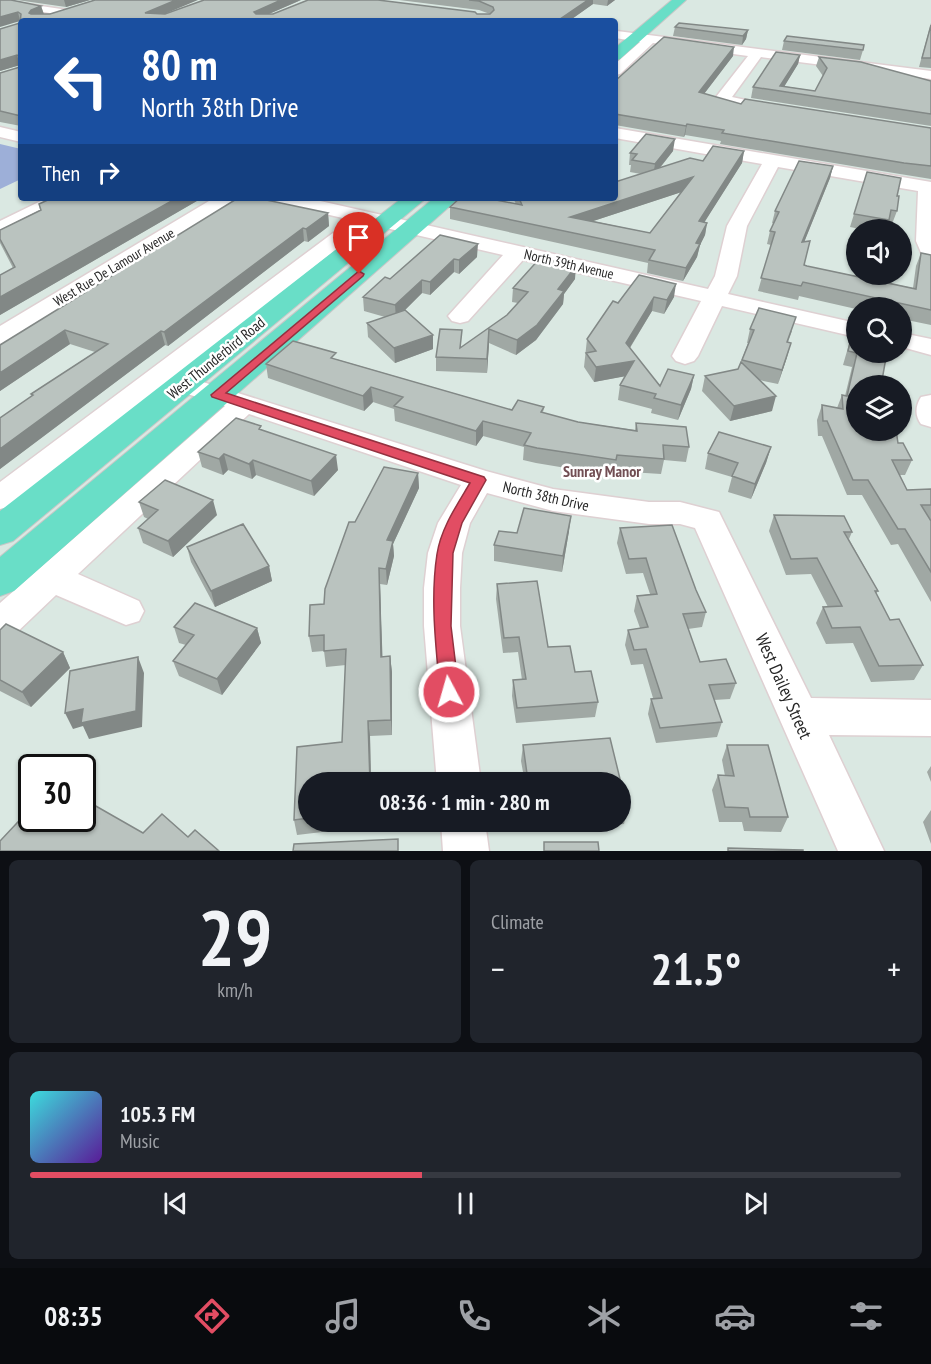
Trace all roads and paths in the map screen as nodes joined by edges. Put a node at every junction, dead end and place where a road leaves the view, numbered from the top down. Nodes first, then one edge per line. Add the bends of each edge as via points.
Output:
1 (660, 0) edge
2 (680, 0) edge
3 (0, 2) edge
4 (50, 18) edge
5 (618, 34) edge
6 (618, 36) edge
7 (643, 38) junction
8 (757, 53) junction
9 (618, 54) edge
10 (618, 67) edge
11 (931, 75) edge
12 (783, 111) edge
13 (618, 138) edge
14 (772, 162) junction
15 (929, 188) edge
16 (56, 201) edge
17 (223, 201) edge
18 (295, 201) edge
19 (408, 201) edge
20 (444, 201) edge
21 (385, 222) junction
22 (412, 228) junction
23 (0, 229) edge
24 (339, 244) junction
25 (930, 251) edge
26 (518, 252) junction
27 (716, 297) junction
28 (459, 315) dead end
29 (846, 328) edge
30 (0, 337) edge
31 (912, 342) edge
32 (931, 347) edge
33 (686, 356) dead end
34 (184, 384) junction
35 (231, 399) junction
36 (931, 403) edge
37 (931, 418) edge
38 (66, 463) junction
39 (478, 480) junction
40 (115, 482) junction
41 (0, 498) edge
42 (708, 520) joint
43 (0, 531) edge
44 (53, 578) junction
45 (0, 580) edge
46 (126, 611) dead end
47 (0, 625) edge
48 (798, 716) junction
49 (931, 718) edge
50 (458, 772) edge
51 (464, 832) edge
52 (466, 851) edge
53 (861, 851) edge

1 - 5 main road
2 - 7 main road
3 - 4 street via 73,11
6 - 7 street
7 - 8 street
7 - 9 main road
7 - 10 street
8 - 11 street via 883,76
8 - 12 street via 724,97 725,101
13 - 14 street
14 - 15 street
14 - 27 street via 737,226 726,276
15 - 25 street via 926,241
16 - 23 street
17 - 30 street, West Rue De Lamour Avenue
18 - 21 street, North 39th Avenue
19 - 21 main road, West Thunderbird Road
20 - 22 main road, West Thunderbird Road
21 - 22 street, North 39th Avenue
21 - 24 main road, West Thunderbird Road
22 - 26 street, North 39th Avenue
22 - 35 main road, West Thunderbird Road
24 - 34 main road, West Thunderbird Road
24 - 38 street, West Thunderbird Road
26 - 27 street, North 39th Avenue
26 - 28 street
27 - 29 street, North 39th Avenue
27 - 33 street
31 - 32 street
34 - 35 street, North 38th Drive
34 - 38 main road, West Thunderbird Road
35 - 39 street, North 38th Drive
35 - 40 main road, West Thunderbird Road
35 - 44 street, West Thunderbird Road
36 - 37 street
38 - 40 street
38 - 41 street, West Thunderbird Road
38 - 43 main road, West Thunderbird Road
39 - 42 street, North 38th Drive via 604,509 680,513
39 - 50 street via 454,523 445,553 442,588 442,626
40 - 45 main road, West Thunderbird Road
42 - 48 street, West Dailey Street
44 - 46 street
44 - 47 street, West Thunderbird Road
48 - 49 street
48 - 53 street, West Dailey Street
51 - 52 street

